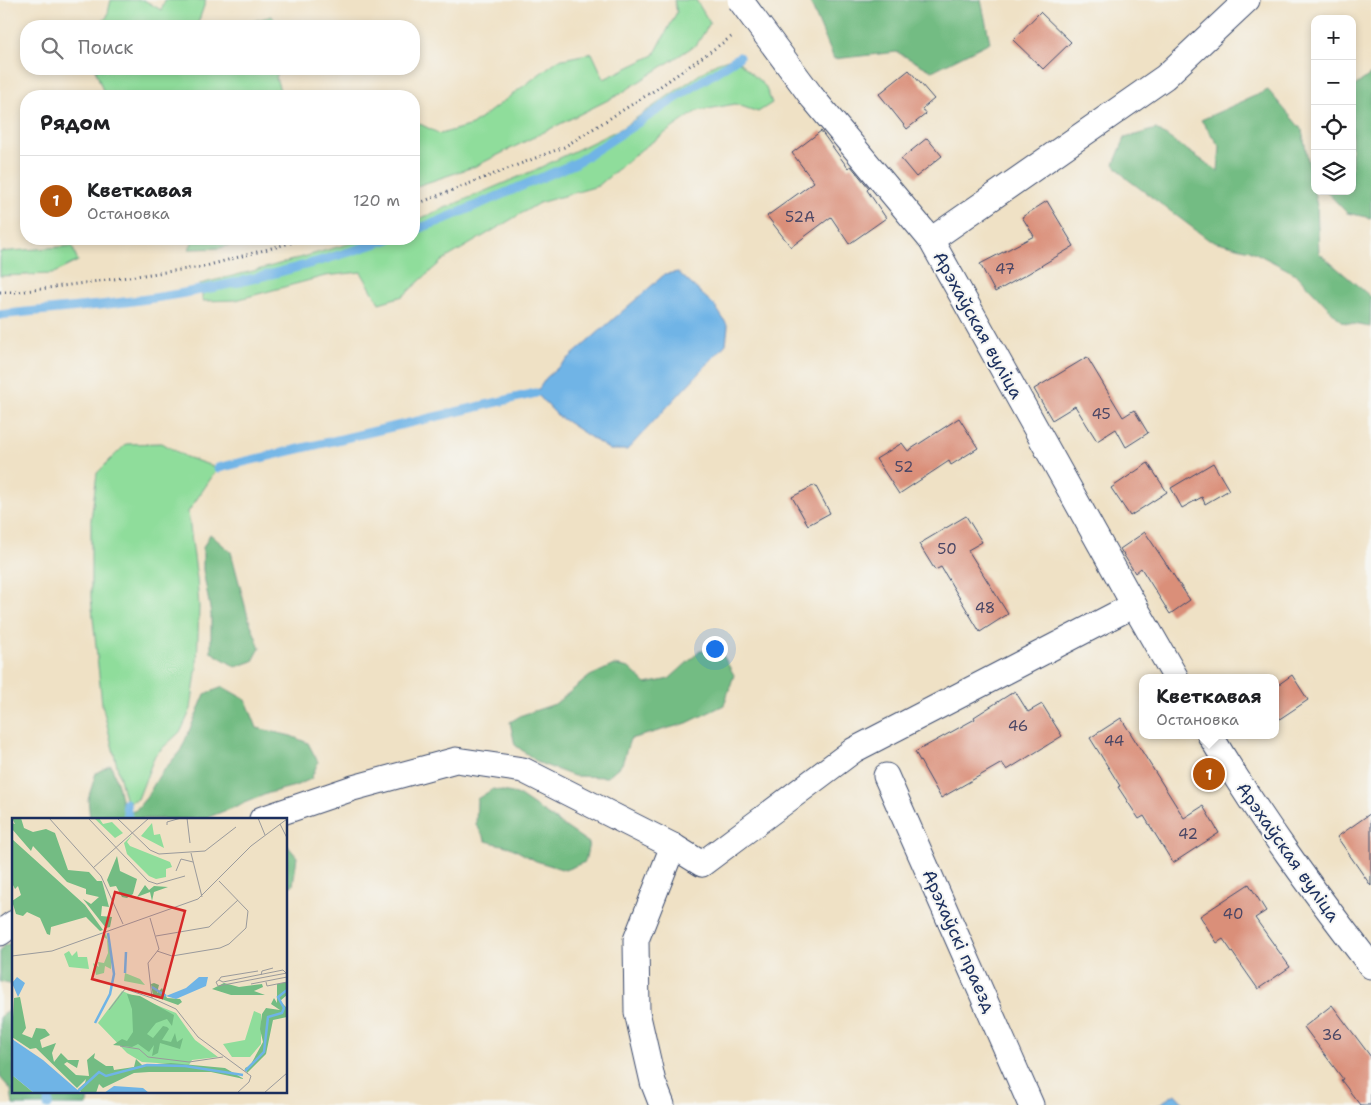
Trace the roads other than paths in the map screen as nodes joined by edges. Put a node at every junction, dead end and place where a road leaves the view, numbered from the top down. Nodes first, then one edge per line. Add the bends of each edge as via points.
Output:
1 (740, 0) edge
2 (1247, 0) edge
3 (931, 240) junction
4 (1134, 606) junction
5 (1174, 674) edge
6 (1213, 739) edge
7 (886, 776) dead end
8 (265, 818) edge
9 (673, 846) junction
10 (12, 924) edge
11 (0, 933) edge
12 (1371, 966) edge
13 (662, 1105) edge
14 (1031, 1105) edge

1 - 3 street, Арэхаўская вуліца, bridge via 812,97
2 - 3 street via 1164,77
3 - 4 street, Арэхаўская вуліца
4 - 5 street, Арэхаўская вуліца
4 - 9 street via 854,750 702,864
6 - 12 street, Арэхаўская вуліца via 1262,817
7 - 14 street, Арэхаўскі праезд
8 - 9 street via 353,788 456,760 523,770
9 - 13 street via 636,940 637,1012 653,1082
10 - 11 street

